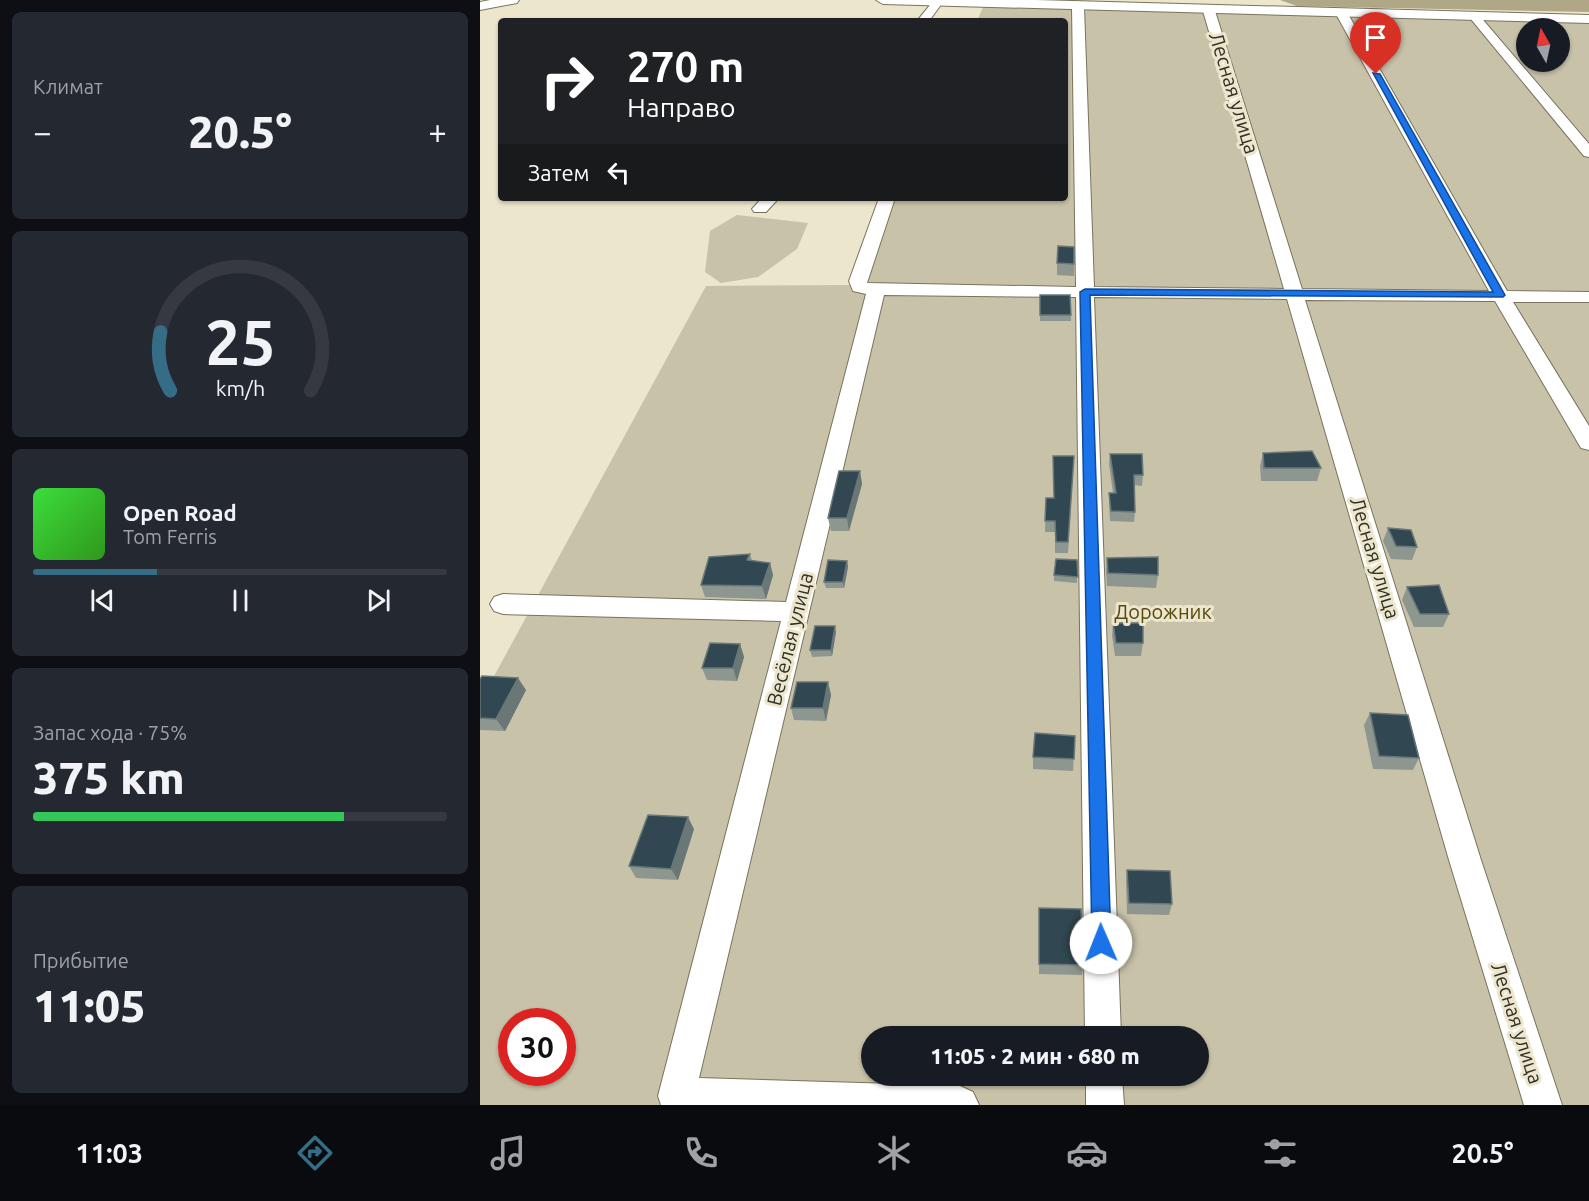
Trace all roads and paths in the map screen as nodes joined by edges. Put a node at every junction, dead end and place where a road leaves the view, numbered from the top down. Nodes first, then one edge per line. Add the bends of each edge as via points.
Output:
1 (512, 0) edge
2 (883, 0) edge
3 (938, 2) junction
4 (480, 6) edge
5 (1078, 7) junction
6 (1209, 10) junction
7 (1342, 14) junction
8 (1474, 16) junction
9 (925, 18) edge
10 (1589, 20) edge
11 (1589, 153) edge
12 (886, 201) edge
13 (876, 290) junction
14 (1085, 292) junction
15 (1295, 294) junction
16 (1500, 295) junction
17 (1589, 297) edge
18 (1589, 443) edge
19 (503, 604) dead end
20 (797, 612) junction
21 (1104, 1026) edge
22 (1104, 1086) edge
23 (960, 1105) edge
24 (1105, 1105) edge
25 (1543, 1105) edge

1 - 4 street
2 - 3 street
3 - 5 street
3 - 9 street
5 - 6 street
5 - 14 street
6 - 7 street
6 - 15 street, Лесная улица
7 - 8 street
7 - 16 street
8 - 10 street
8 - 11 street
12 - 13 street via 858,281 859,287
13 - 14 street
13 - 20 street, Весёлая улица
14 - 15 street
14 - 21 street
15 - 16 street
15 - 25 street, Лесная улица
16 - 17 street
16 - 18 street
19 - 20 street
20 - 23 street, Весёлая улица via 676,1096
22 - 24 street

